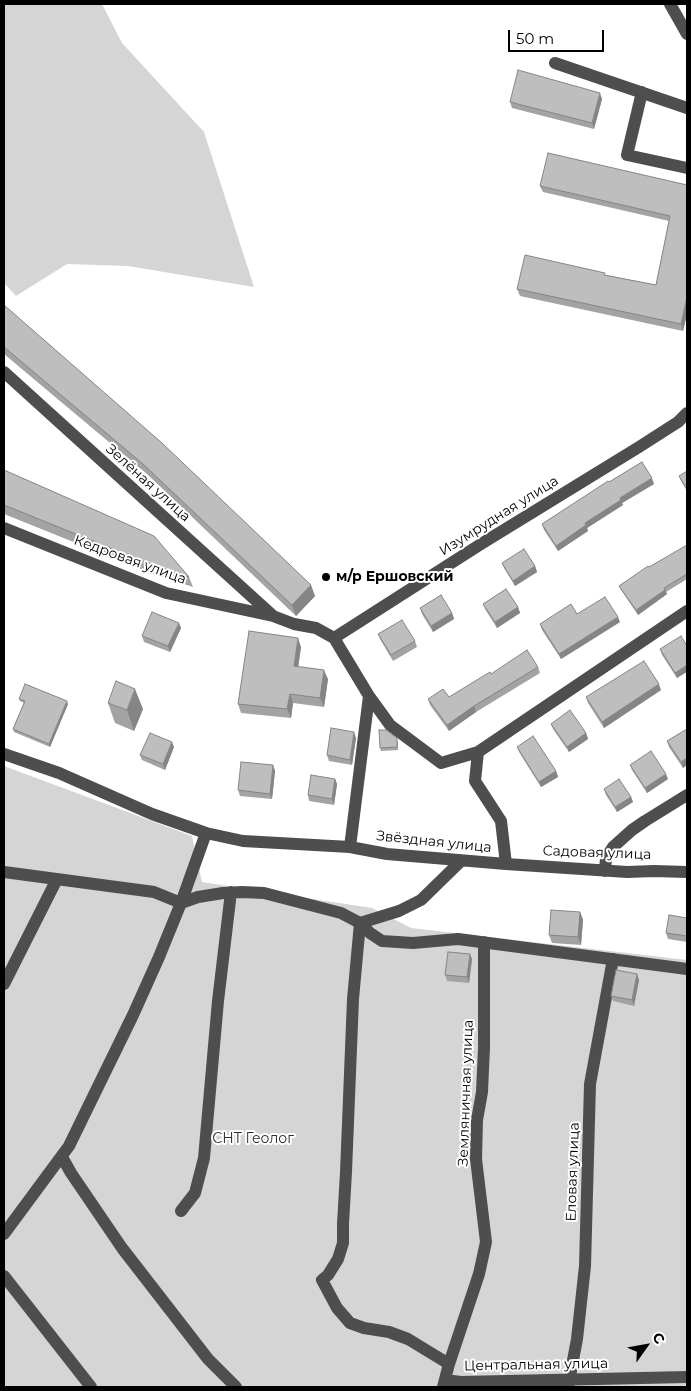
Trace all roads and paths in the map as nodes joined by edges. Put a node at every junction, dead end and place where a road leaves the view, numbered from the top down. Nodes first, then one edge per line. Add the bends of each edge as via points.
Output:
1 (670, 4) edge
2 (687, 34) edge
3 (556, 63) dead end
4 (642, 92) junction
5 (687, 108) edge
6 (687, 168) edge
7 (4, 372) edge
8 (687, 413) edge
9 (682, 423) edge
10 (4, 528) edge
11 (687, 611) edge
12 (273, 616) junction
13 (334, 638) junction
14 (369, 696) junction
15 (478, 752) junction
16 (4, 754) edge
17 (687, 795) edge
18 (206, 833) junction
19 (350, 847) junction
20 (461, 861) junction
21 (506, 864) junction
22 (605, 871) junction
23 (4, 872) edge
24 (687, 872) edge
25 (58, 879) junction
26 (231, 892) junction
27 (182, 903) junction
28 (360, 923) junction
29 (484, 942) junction
30 (613, 959) junction
31 (687, 969) edge
32 (4, 984) edge
33 (62, 1157) junction
34 (181, 1210) dead end
35 (4, 1234) edge
36 (4, 1276) edge
37 (449, 1364) junction
38 (687, 1377) edge
39 (444, 1383) edge
40 (568, 1383) edge
41 (91, 1387) edge
42 (236, 1387) edge

1 - 2 street
3 - 4 street
4 - 5 street
4 - 6 street via 627,156
7 - 12 street, Зелёная улица
8 - 9 street, Изумрудная улица
9 - 13 street, Изумрудная улица via 481,544
10 - 12 street, Кедровая улица via 166,593
11 - 15 street
12 - 13 street, Кедровая улица via 316,628
13 - 14 street
14 - 15 street via 390,725 441,763
14 - 19 street
15 - 21 street, Звёздная улица via 475,780 501,821
16 - 18 street, Звёздная улица
17 - 22 street via 632,830 613,847 606,858
18 - 19 street, Звёздная улица via 242,841
18 - 27 street
19 - 20 street, Звёздная улица
20 - 21 street, Звёздная улица
20 - 28 street via 421,900 399,911
21 - 22 street, Садовая улица
22 - 24 street, Садовая улица
23 - 25 street
25 - 27 street via 154,892
25 - 32 street
26 - 27 street
26 - 28 street via 264,893 341,913
26 - 34 street via 204,1158 195,1193
27 - 33 street via 133,1015
28 - 29 street via 382,941 413,943 458,939
28 - 37 street via 352,999 343,1243 338,1259 322,1280 337,1308 350,1322 408,1339
29 - 30 street
29 - 37 street, Земляничная улица via 484,1048 476,1158 486,1242 480,1274
30 - 31 street
30 - 40 street, Еловая улица via 590,1084 585,1266
33 - 35 street
33 - 42 street via 122,1248 208,1358
36 - 41 street
37 - 39 street, Земляничная улица
38 - 40 street, Центральная улица
39 - 40 street, Центральная улица

